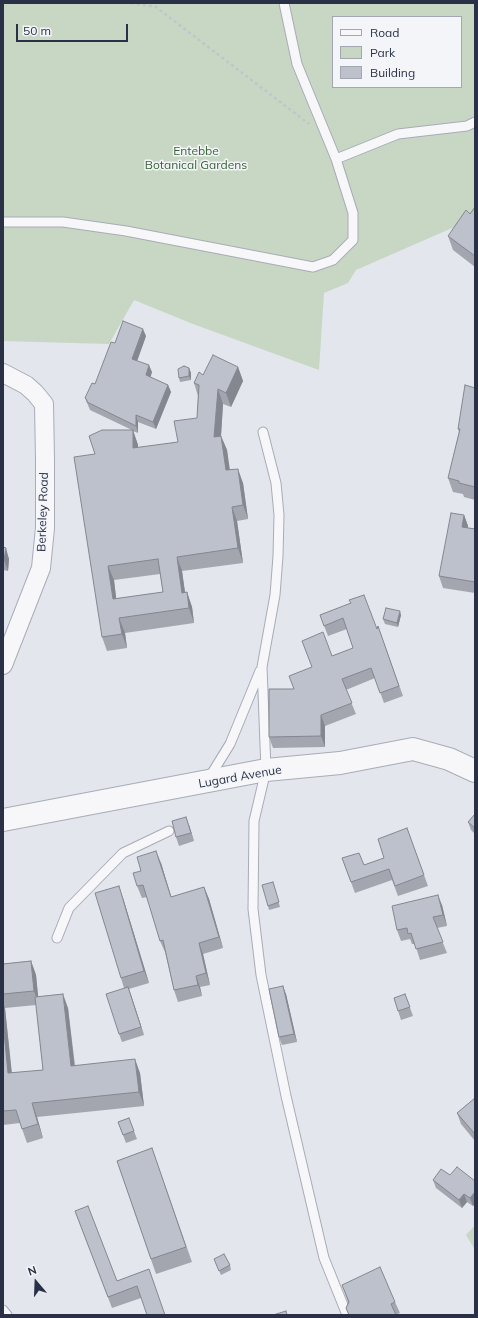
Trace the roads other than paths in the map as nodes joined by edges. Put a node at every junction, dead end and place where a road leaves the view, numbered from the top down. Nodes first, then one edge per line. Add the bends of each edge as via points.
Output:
1 (284, 3) edge
2 (475, 122) edge
3 (336, 159) junction
4 (3, 222) edge
5 (3, 373) edge
6 (263, 432) dead end
7 (3, 665) edge
8 (262, 667) junction
9 (266, 770) junction
10 (475, 770) edge
11 (206, 783) junction
12 (3, 820) edge
13 (169, 831) dead end
14 (57, 938) dead end
15 (3, 1310) edge
16 (7, 1315) edge
17 (347, 1315) edge

1 - 3 lane via 297,64
2 - 3 lane via 467,126 398,134
3 - 4 lane via 353,213 353,240 333,260 313,267 126,231 62,222
5 - 7 street, Berkeley Road via 26,386 44,404 45,460 45,528 41,568
6 - 8 lane via 276,483 279,515 274,595
8 - 9 lane
8 - 11 lane via 230,744
9 - 10 street, Lugard Avenue via 340,763 413,749 449,759
9 - 11 street, Lugard Avenue
9 - 17 lane via 254,821 253,909 261,975 324,1258
11 - 12 street, Lugard Avenue
13 - 14 lane via 123,852 69,908
15 - 16 lane

